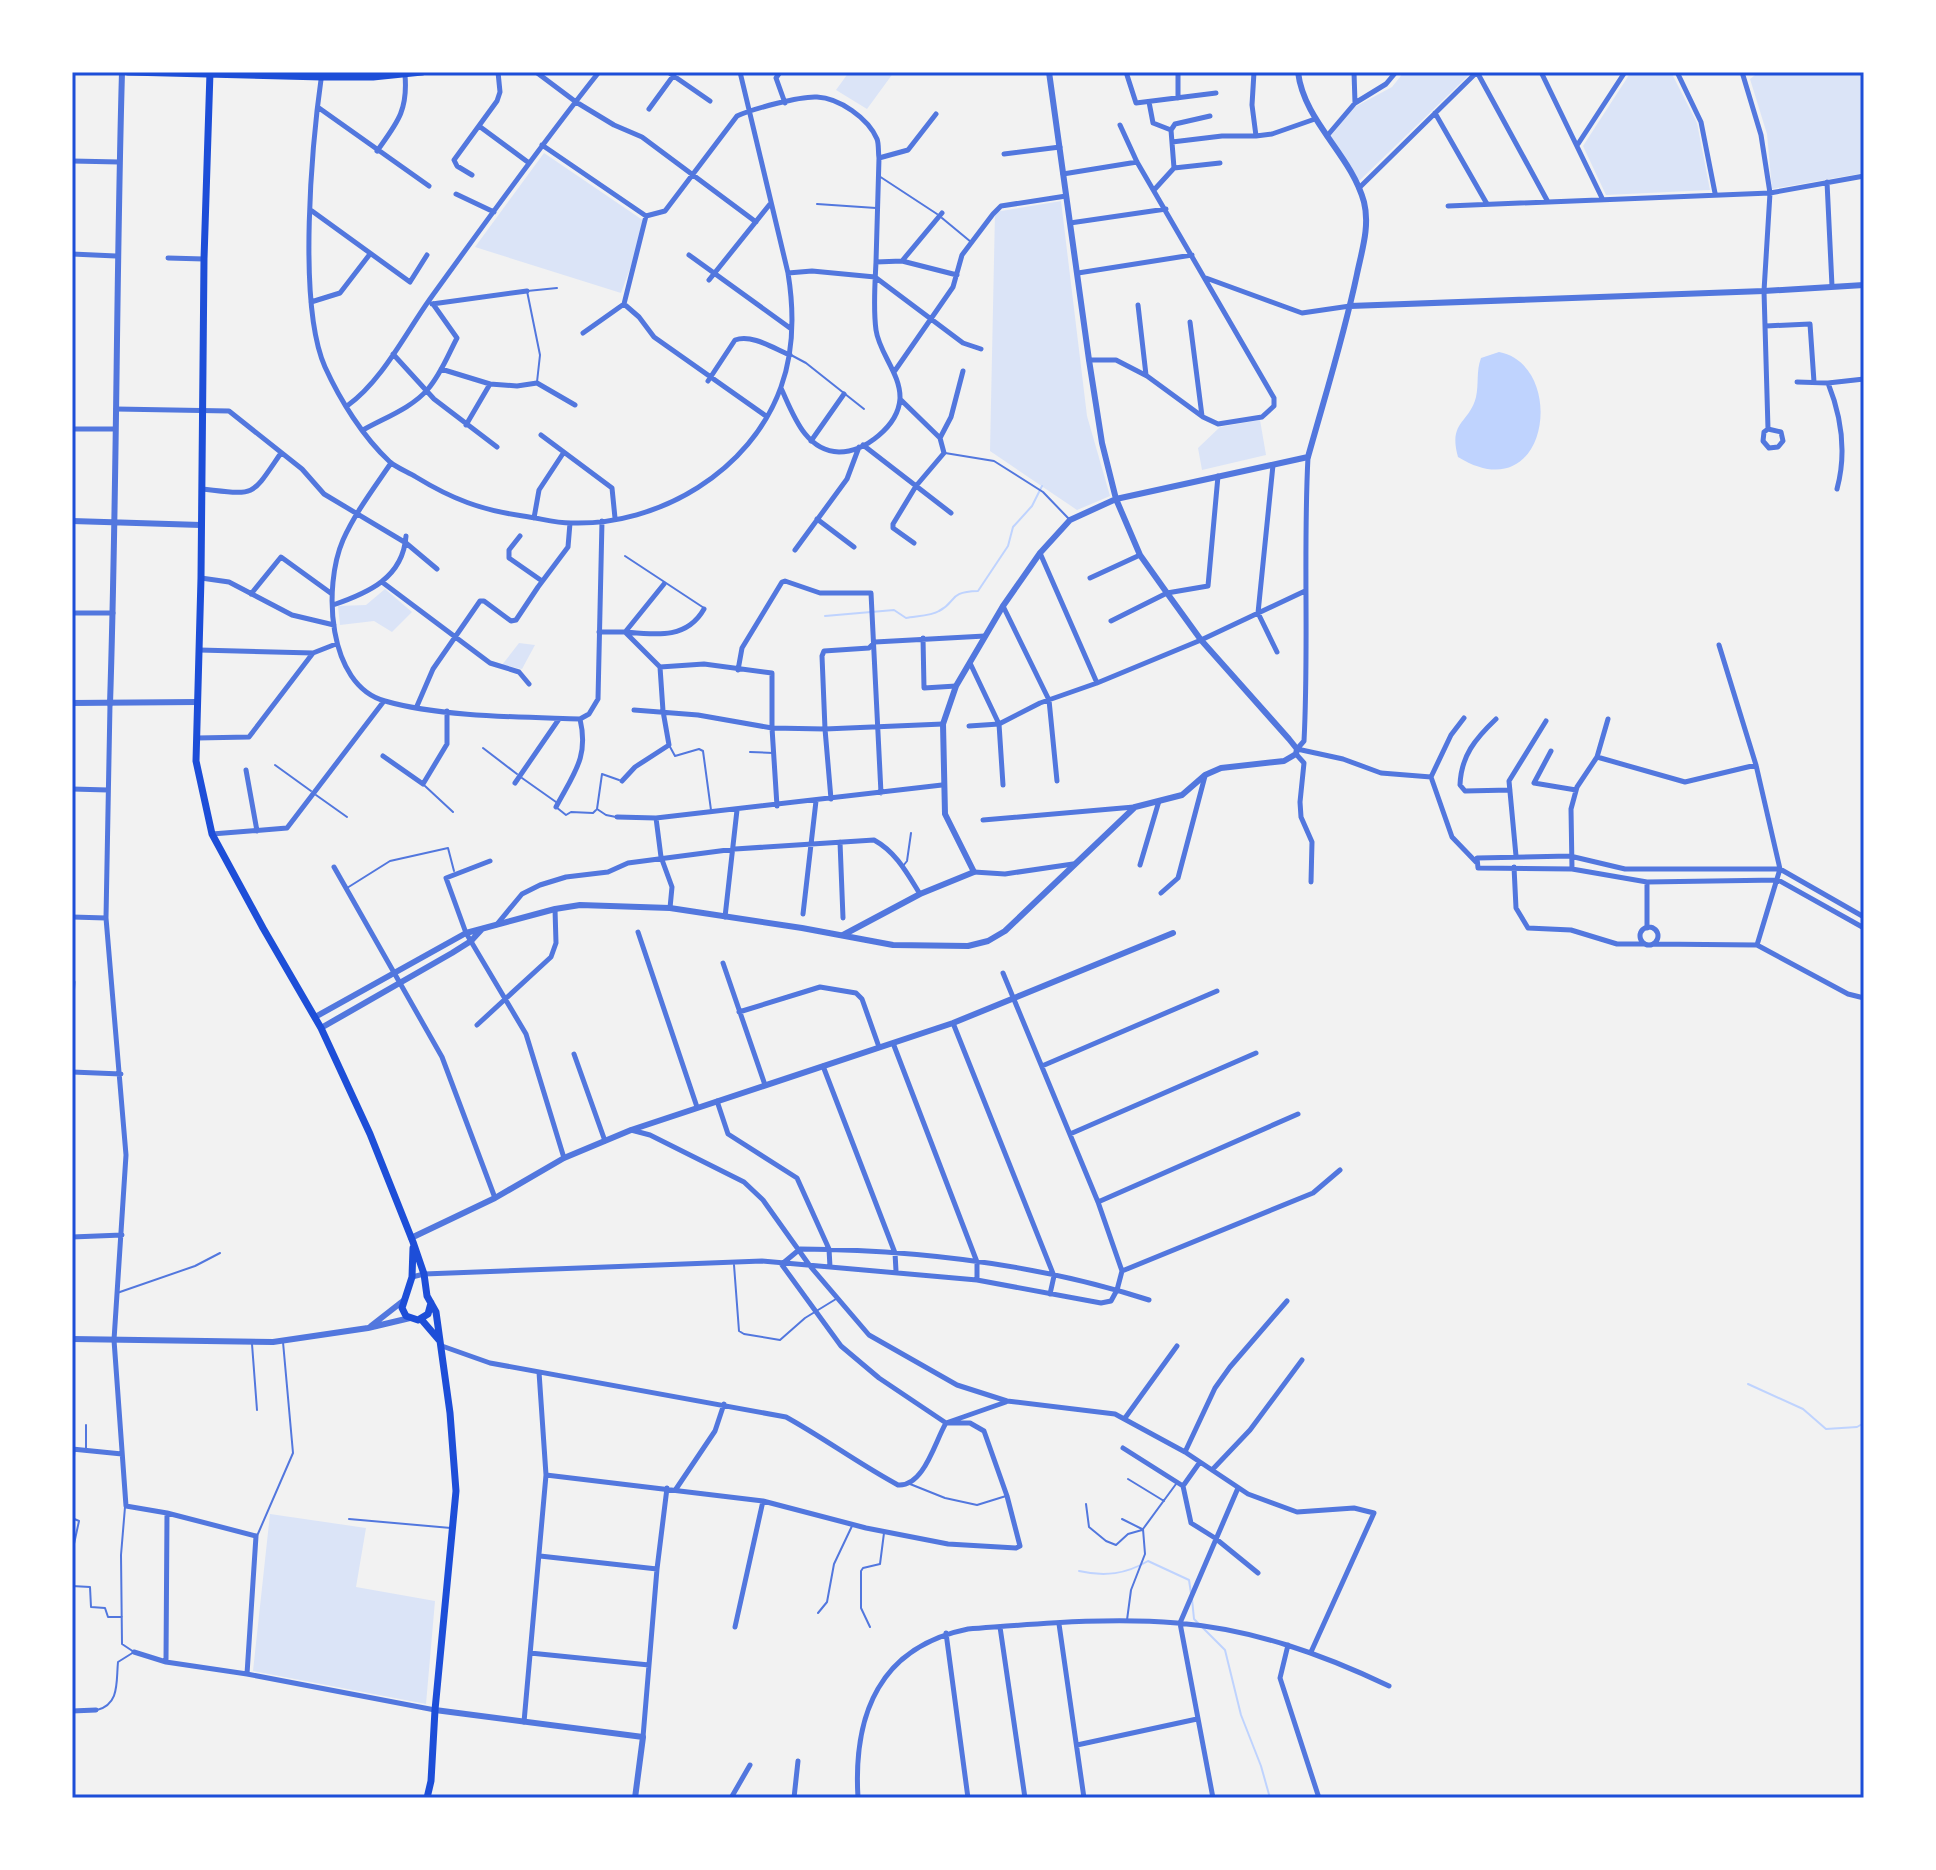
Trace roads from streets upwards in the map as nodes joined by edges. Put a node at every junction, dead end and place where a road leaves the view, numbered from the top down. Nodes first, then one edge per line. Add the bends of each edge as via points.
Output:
1 (125, 72) edge
2 (422, 72) edge
3 (498, 72) edge
4 (536, 72) edge
5 (599, 72) edge
6 (740, 72) edge
7 (780, 72) edge
8 (1049, 72) edge
9 (1126, 72) edge
10 (1178, 72) edge
11 (1254, 72) edge
12 (1298, 72) edge
13 (1354, 72) edge
14 (1396, 72) edge
15 (1477, 72) edge
16 (1541, 72) edge
17 (1625, 72) edge
18 (1677, 72) edge
19 (1752, 72) edge
20 (210, 73) edge
21 (673, 73) edge
22 (1744, 74) edge
23 (322, 75) edge
24 (405, 75) junction
25 (1216, 93) dead end
26 (1178, 98) junction
27 (710, 101) dead end
28 (576, 102) junction
29 (1149, 102) junction
30 (785, 103) junction
31 (1355, 103) junction
32 (319, 108) junction
33 (649, 109) dead end
34 (748, 111) junction
35 (1435, 113) junction
36 (936, 114) dead end
37 (1210, 116) dead end
38 (1315, 119) junction
39 (1120, 125) dead end
40 (479, 126) junction
41 (1171, 130) junction
42 (1256, 136) junction
43 (1327, 136) junction
44 (1172, 142) junction
45 (542, 145) junction
46 (1577, 145) junction
47 (1060, 147) junction
48 (377, 151) junction
49 (1004, 154) dead end
50 (879, 158) junction
51 (72, 161) edge
52 (119, 162) junction
53 (1137, 162) junction
54 (529, 163) junction
55 (1220, 163) dead end
56 (1174, 168) junction
57 (692, 173) junction
58 (1063, 174) junction
59 (472, 175) dead end
60 (1864, 176) edge
61 (1827, 182) junction
62 (429, 186) dead end
63 (1359, 188) junction
64 (1154, 190) junction
65 (1715, 193) junction
66 (1770, 193) junction
67 (456, 194) dead end
68 (1066, 196) junction
69 (1602, 198) junction
70 (1548, 202) junction
71 (770, 204) junction
72 (1487, 204) junction
73 (1448, 206) dead end
74 (1166, 209) junction
75 (311, 211) junction
76 (494, 212) junction
77 (941, 214) road end
78 (646, 216) junction
79 (756, 222) junction
80 (1070, 223) junction
81 (72, 254) edge
82 (370, 254) junction
83 (427, 255) dead end
84 (689, 255) dead end
85 (1192, 255) junction
86 (116, 256) junction
87 (168, 258) dead end
88 (204, 259) junction
89 (902, 261) junction
90 (876, 262) junction
91 (788, 273) junction
92 (1078, 273) junction
93 (714, 274) junction
94 (957, 275) junction
95 (875, 277) junction
96 (1204, 277) junction
97 (709, 280) dead end
98 (1864, 285) edge
99 (1832, 286) junction
100 (527, 291) road end
101 (1764, 291) junction
102 (311, 302) junction
103 (430, 303) junction
104 (624, 304) junction
105 (1138, 305) dead end
106 (1350, 306) junction
107 (931, 318) junction
108 (1190, 322) dead end
109 (1766, 326) junction
110 (791, 329) junction
111 (583, 333) dead end
112 (981, 349) dead end
113 (393, 354) junction
114 (790, 355) junction
115 (1089, 360) junction
116 (441, 369) junction
117 (963, 371) dead end
118 (894, 372) junction
119 (1147, 376) junction
120 (710, 379) junction
121 (1864, 379) edge
122 (1797, 382) dead end
123 (1814, 382) junction
124 (1828, 383) junction
125 (490, 384) junction
126 (781, 388) junction
127 (428, 389) junction
128 (844, 394) road end
129 (900, 399) junction
130 (575, 405) dead end
131 (347, 406) junction
132 (115, 409) junction
133 (202, 411) junction
134 (766, 416) junction
135 (1203, 417) junction
136 (466, 425) junction
137 (72, 429) edge
138 (115, 429) junction
139 (1768, 429) junction
140 (363, 430) junction
141 (541, 435) dead end
142 (940, 438) junction
143 (811, 441) junction
144 (861, 446) junction
145 (497, 447) dead end
146 (564, 452) junction
147 (281, 453) junction
148 (1308, 457) junction
149 (391, 463) junction
150 (1273, 465) junction
151 (1218, 476) junction
152 (916, 486) junction
153 (201, 489) junction
154 (1837, 489) dead end
155 (1116, 499) junction
156 (951, 513) dead end
157 (357, 514) junction
158 (534, 518) junction
159 (615, 518) junction
160 (817, 519) junction
161 (72, 521) edge
162 (115, 521) junction
163 (602, 521) junction
164 (570, 523) junction
165 (201, 525) junction
166 (520, 536) dead end
167 (406, 539) junction
168 (914, 543) dead end
169 (854, 547) dead end
170 (795, 550) dead end
171 (1040, 553) junction
172 (1140, 555) junction
173 (437, 569) dead end
174 (201, 578) junction
175 (1090, 578) dead end
176 (382, 582) junction
177 (540, 584) junction
178 (664, 584) road end
179 (1305, 591) junction
180 (1167, 593) junction
181 (251, 594) junction
182 (333, 595) junction
183 (333, 605) junction
184 (1003, 606) junction
185 (704, 609) road end
186 (72, 613) edge
187 (113, 613) junction
188 (1258, 613) junction
189 (1111, 621) dead end
190 (334, 625) junction
191 (599, 632) junction
192 (625, 632) junction
193 (985, 636) junction
194 (455, 637) junction
195 (923, 638) junction
196 (1201, 640) junction
197 (875, 642) junction
198 (336, 644) junction
199 (1719, 645) dead end
200 (199, 650) junction
201 (1277, 652) dead end
202 (313, 653) junction
203 (970, 663) junction
204 (660, 667) junction
205 (738, 670) junction
206 (1097, 683) junction
207 (529, 684) dead end
208 (956, 686) junction
209 (1049, 700) junction
210 (384, 701) junction
211 (197, 702) junction
212 (72, 703) edge
213 (110, 704) junction
214 (417, 706) junction
215 (634, 710) dead end
216 (447, 711) junction
217 (663, 711) junction
218 (560, 718) junction
219 (1464, 718) dead end
220 (580, 719) junction
221 (1496, 719) dead end
222 (1608, 719) dead end
223 (1546, 721) dead end
224 (943, 724) junction
225 (999, 724) junction
226 (877, 726) junction
227 (969, 726) dead end
228 (772, 728) junction
229 (825, 729) junction
230 (196, 738) junction
231 (1296, 751) junction
232 (1551, 751) dead end
233 (383, 756) dead end
234 (1597, 757) junction
235 (1756, 765) junction
236 (246, 770) dead end
237 (1205, 775) junction
238 (1431, 777) junction
239 (622, 781) road end
240 (1057, 781) dead end
241 (515, 783) dead end
242 (942, 785) junction
243 (1003, 785) dead end
244 (72, 789) edge
245 (108, 790) junction
246 (1510, 790) junction
247 (1576, 790) junction
248 (881, 793) junction
249 (831, 799) junction
250 (816, 801) junction
251 (1159, 801) junction
252 (557, 805) road end
253 (777, 806) junction
254 (1135, 807) junction
255 (737, 810) junction
256 (617, 817) road end
257 (656, 818) junction
258 (983, 820) dead end
259 (257, 831) junction
260 (212, 834) junction
261 (840, 842) junction
262 (811, 843) junction
263 (735, 849) junction
264 (1516, 856) junction
265 (1570, 856) junction
266 (661, 857) junction
267 (490, 861) dead end
268 (1476, 862) junction
269 (1073, 864) junction
270 (1140, 865) dead end
271 (334, 867) dead end
272 (1514, 867) junction
273 (1572, 869) junction
274 (1780, 869) junction
275 (974, 872) junction
276 (1778, 880) junction
277 (1311, 882) dead end
278 (1647, 882) junction
279 (1161, 893) dead end
280 (920, 894) junction
281 (670, 908) junction
282 (555, 909) junction
283 (803, 914) dead end
284 (72, 917) edge
285 (725, 917) junction
286 (1864, 917) edge
287 (106, 918) junction
288 (843, 918) dead end
289 (498, 923) junction
290 (1647, 928) junction
291 (1864, 928) edge
292 (482, 929) junction
293 (638, 932) dead end
294 (466, 933) junction
295 (1173, 933) dead end
296 (1640, 933) junction
297 (1657, 934) junction
298 (843, 935) junction
299 (471, 941) junction
300 (1673, 943) junction
301 (1644, 944) junction
302 (1653, 944) junction
303 (1626, 945) junction
304 (1757, 945) junction
305 (723, 963) dead end
306 (395, 973) junction
307 (1003, 973) dead end
308 (73, 982) edge
309 (401, 984) junction
310 (1217, 991) dead end
311 (72, 997) edge
312 (1864, 998) edge
313 (507, 999) junction
314 (1014, 1000) junction
315 (739, 1012) junction
316 (315, 1017) junction
317 (953, 1023) junction
318 (477, 1025) dead end
319 (321, 1028) junction
320 (893, 1043) junction
321 (879, 1047) junction
322 (1256, 1053) dead end
323 (574, 1054) dead end
324 (823, 1066) junction
325 (1042, 1066) junction
326 (72, 1072) edge
327 (121, 1074) junction
328 (765, 1085) junction
329 (717, 1101) junction
330 (697, 1107) junction
331 (1298, 1114) dead end
332 (646, 1125) junction
333 (631, 1130) junction
334 (1070, 1134) junction
335 (650, 1135) junction
336 (605, 1141) junction
337 (564, 1158) junction
338 (1340, 1170) dead end
339 (495, 1198) junction
340 (1098, 1202) junction
341 (122, 1235) junction
342 (72, 1237) edge
343 (412, 1240) junction
344 (800, 1249) junction
345 (829, 1249) junction
346 (895, 1253) junction
347 (977, 1262) junction
348 (781, 1265) junction
349 (810, 1266) junction
350 (830, 1267) junction
351 (896, 1271) junction
352 (1122, 1271) junction
353 (424, 1274) junction
354 (1054, 1276) junction
355 (412, 1277) junction
356 (977, 1280) junction
357 (1117, 1290) junction
358 (1050, 1294) junction
359 (405, 1298) junction
360 (429, 1299) junction
361 (1149, 1300) dead end
362 (1287, 1301) dead end
363 (410, 1318) junction
364 (421, 1319) junction
365 (368, 1328) junction
366 (72, 1339) edge
367 (114, 1340) junction
368 (441, 1344) junction
369 (1177, 1346) dead end
370 (1302, 1360) dead end
371 (539, 1372) junction
372 (1007, 1401) junction
373 (724, 1404) junction
374 (1125, 1418) junction
375 (946, 1423) junction
376 (1123, 1448) dead end
377 (72, 1449) edge
378 (1185, 1452) junction
379 (122, 1454) junction
380 (1200, 1462) junction
381 (72, 1464) edge
382 (1212, 1470) junction
383 (546, 1475) junction
384 (1180, 1484) junction
385 (667, 1488) junction
386 (1238, 1488) junction
387 (676, 1489) junction
388 (763, 1501) junction
389 (167, 1513) junction
390 (1215, 1538) junction
391 (540, 1556) junction
392 (657, 1569) junction
393 (1258, 1573) dead end
394 (1180, 1623) junction
395 (1059, 1624) junction
396 (735, 1627) dead end
397 (1000, 1627) junction
398 (946, 1633) junction
399 (1288, 1645) junction
400 (134, 1652) road end
401 (1311, 1652) junction
402 (530, 1653) junction
403 (166, 1662) junction
404 (649, 1665) junction
405 (247, 1674) junction
406 (1389, 1686) dead end
407 (96, 1710) road end
408 (435, 1710) junction
409 (72, 1711) edge
410 (1197, 1719) junction
411 (524, 1722) junction
412 (643, 1737) junction
413 (1077, 1745) junction
414 (798, 1761) dead end
415 (750, 1765) dead end
416 (427, 1798) edge
417 (635, 1798) edge
418 (731, 1798) edge
419 (794, 1798) edge
420 (858, 1798) edge
421 (968, 1798) edge
422 (1025, 1798) edge
423 (1084, 1798) edge
424 (1213, 1798) edge
425 (1319, 1798) edge

1 - 20 main road
1 - 52 street
2 - 24 main road
3 - 40 street via 497,101
4 - 28 street
5 - 28 street
6 - 34 street
7 - 30 street via 776,78
8 - 47 street
9 - 29 street via 1134,101
10 - 26 street
11 - 42 street
12 - 38 street
13 - 31 street
14 - 31 street
15 - 35 street
15 - 70 street
16 - 46 street
17 - 46 street
18 - 65 street via 1701,122
19 - 22 street
20 - 23 main road
20 - 88 main road
21 - 27 street
21 - 33 street
22 - 66 street
23 - 24 main road
23 - 32 street
24 - 48 street via 402,115
25 - 26 street
26 - 29 street
28 - 45 street
28 - 57 street via 642,137
29 - 41 street via 1153,123
30 - 34 street
30 - 50 street via 816,97 859,115 877,139
31 - 43 street
32 - 48 street
32 - 75 street
34 - 57 street via 737,116
34 - 71 street
35 - 63 street
35 - 72 street
36 - 50 street via 908,150
37 - 41 street via 1178,122
38 - 42 street
38 - 43 street
39 - 53 street
40 - 54 street
40 - 59 street via 454,160
41 - 44 street
42 - 44 street
43 - 63 street
44 - 56 street
45 - 54 street
45 - 78 street
46 - 69 street
47 - 49 street
47 - 58 street
48 - 62 street
50 - 90 street
51 - 52 street
52 - 86 street
53 - 58 street
53 - 64 street
54 - 76 street
55 - 56 street
56 - 64 street
57 - 78 street via 665,211
57 - 79 street
58 - 68 street
60 - 61 street
61 - 66 street
61 - 99 street
63 - 106 street via 1366,233
64 - 74 street
65 - 66 street
65 - 69 street
66 - 101 street
67 - 76 street
68 - 80 street
68 - 94 street via 1001,206 962,255
69 - 70 street
70 - 72 street
71 - 79 street
71 - 91 street
72 - 73 street
74 - 80 street
74 - 85 street
75 - 82 street
75 - 102 street
76 - 103 street
77 - 89 street
78 - 104 street
79 - 93 street
80 - 92 street
81 - 86 street
82 - 83 street via 410,282
82 - 102 street via 340,293
84 - 93 street
85 - 92 street
85 - 96 street
86 - 132 street
87 - 88 street
88 - 133 main road
89 - 90 street
89 - 94 street
90 - 95 street
91 - 95 street
91 - 110 street
92 - 115 street
93 - 97 street
93 - 110 street
94 - 107 street
95 - 107 street
95 - 118 street via 876,332
96 - 106 street via 1302,313
96 - 135 street via 1274,398 1271,411 1262,417 1218,424
98 - 99 street
99 - 101 street
100 - 103 street
101 - 106 street
101 - 109 street
102 - 131 street via 324,365
103 - 113 street
103 - 116 street via 457,338
104 - 111 street
104 - 120 street via 654,337
105 - 119 street
106 - 148 street
107 - 112 street via 963,343
107 - 118 street
108 - 135 street
109 - 123 street via 1810,324
109 - 139 street
110 - 114 street
113 - 127 street
113 - 131 street
114 - 120 street via 741,338
114 - 126 street
115 - 119 street via 1116,360
115 - 155 street
116 - 125 street
116 - 127 street
117 - 142 street
118 - 129 street
119 - 135 street
120 - 134 street
121 - 124 street
122 - 123 street
123 - 124 street
124 - 154 street via 1841,424 1843,468
125 - 130 street via 537,383
125 - 136 street
126 - 134 street
126 - 143 street via 796,423
127 - 136 street
127 - 140 street
128 - 143 street
129 - 142 street
129 - 144 street via 892,420
131 - 140 street
132 - 133 street
132 - 138 street
133 - 147 street via 229,411
133 - 153 main road
134 - 159 street via 750,444 701,485 656,509
136 - 145 street
137 - 138 street
138 - 162 street
139 - 139 street via 1781,432 1778,447 1765,446
140 - 149 street
141 - 146 street
142 - 152 street via 944,453
143 - 144 street via 831,452
144 - 152 street
144 - 160 street via 847,479
146 - 158 street via 539,490
146 - 159 street via 612,488
147 - 153 street via 249,492
147 - 157 street via 324,494
148 - 150 street
148 - 179 street
149 - 157 street
149 - 158 street via 484,510
150 - 151 street
150 - 188 street
151 - 155 street
151 - 180 street via 1208,586
152 - 156 street
152 - 168 street via 893,524
153 - 165 main road
155 - 171 street via 1070,520
155 - 172 street
157 - 167 street
157 - 182 street via 342,542
158 - 164 street
159 - 163 street
160 - 169 street
160 - 170 street
161 - 162 street
162 - 165 street
162 - 187 street
163 - 164 street
163 - 191 street
164 - 177 street via 568,547
165 - 174 main road
166 - 177 street via 509,558
167 - 173 street
167 - 176 street via 393,571
171 - 184 street
171 - 206 street
172 - 175 street
172 - 180 street
174 - 181 street via 229,582
174 - 200 main road
176 - 183 street via 368,593
176 - 194 street
177 - 194 street via 513,623 482,600
178 - 192 street
179 - 188 street
179 - 231 street via 1306,718 1304,741
180 - 189 street
180 - 196 street
181 - 182 street via 281,557
181 - 190 street via 292,615
182 - 183 street
183 - 190 street
184 - 193 street
184 - 209 street
185 - 192 street via 689,627 665,636
186 - 187 street
187 - 213 street
188 - 196 street
188 - 201 street
190 - 198 street
191 - 192 street
191 - 220 street via 598,699
192 - 204 street
193 - 195 street
193 - 203 street
194 - 207 street via 490,663 519,672
194 - 214 street
195 - 197 street
195 - 208 street via 924,688
196 - 206 street
196 - 231 street
197 - 205 street via 871,593 820,593 785,581 742,648
197 - 226 street
197 - 229 street via 869,648 822,653
198 - 202 street
198 - 210 street via 350,674
199 - 235 street
200 - 202 street
200 - 211 main road
202 - 230 street via 249,737
203 - 208 street
203 - 225 street
204 - 205 street via 704,664
204 - 217 street
205 - 228 street via 772,673
206 - 209 street
208 - 224 street
209 - 225 street
209 - 240 street
210 - 214 street
210 - 259 street via 287,828
211 - 213 street
211 - 230 main road
212 - 213 street
213 - 245 street
214 - 216 street
215 - 217 street
216 - 218 street
216 - 233 street via 447,744 423,784
217 - 228 street
217 - 239 street via 669,745
218 - 220 street
218 - 241 street
219 - 238 street
220 - 252 street via 585,742
221 - 246 street via 1474,739 1464,758 1460,785 1465,791
222 - 234 street
223 - 246 street via 1509,781
224 - 226 street
224 - 242 street
225 - 227 street
225 - 243 street
226 - 229 street
226 - 248 street
228 - 229 street
228 - 253 street
229 - 249 street
230 - 260 main road
231 - 237 street via 1284,761 1221,768
231 - 238 street via 1343,759 1381,773
231 - 277 street via 1304,763 1300,802 1312,842
232 - 247 street via 1534,783
234 - 235 street via 1685,782
234 - 247 street
235 - 274 street
236 - 259 street
237 - 251 street via 1182,795
237 - 279 street via 1178,878
238 - 268 street via 1452,837
242 - 248 street
242 - 275 street via 945,814
244 - 245 street
245 - 287 street
246 - 264 street
247 - 265 street
248 - 249 street
249 - 250 street
250 - 253 street
250 - 262 street
251 - 254 street
251 - 270 street
253 - 255 street
254 - 258 street
254 - 269 street
255 - 257 street
255 - 263 street
256 - 257 street
257 - 266 street
259 - 260 street
260 - 316 main road
261 - 262 street
261 - 280 street via 874,840 883,845
261 - 288 street
262 - 263 street
262 - 283 street
263 - 266 street
263 - 285 street
264 - 265 street
264 - 268 street via 1480,857
265 - 273 street
265 - 274 street via 1625,869
266 - 281 street via 672,887
266 - 289 street via 540,885 522,894
267 - 294 street via 446,878
268 - 272 street via 1478,868
269 - 275 street via 1005,874
269 - 298 street via 1005,931 988,941 947,948
271 - 306 street
272 - 273 street
272 - 303 street via 1516,908 1528,928 1571,930
273 - 278 street
274 - 276 street
274 - 286 street
275 - 280 street
276 - 278 street
276 - 291 street
276 - 304 street
278 - 290 street
280 - 298 street
281 - 282 street
281 - 285 street
282 - 289 street
282 - 313 street via 551,957
284 - 287 street
285 - 298 street
287 - 327 street
289 - 292 street
290 - 296 street
290 - 297 street
292 - 294 street
292 - 299 street
293 - 330 street
294 - 299 street
294 - 306 street
295 - 314 street
296 - 301 street
296 - 303 street
297 - 300 street
297 - 302 street
299 - 309 street
299 - 313 street
300 - 302 street
300 - 304 street
301 - 302 street
301 - 303 street
304 - 312 street
305 - 315 street
306 - 309 street
306 - 316 street
307 - 314 street
308 - 311 street
309 - 319 street
309 - 339 street via 442,1057
310 - 325 street
313 - 318 street
313 - 337 street via 526,1034
314 - 317 street
314 - 325 street
315 - 321 street via 820,987 856,993
315 - 328 street
316 - 319 main road
317 - 320 street
317 - 354 street
319 - 343 main road
320 - 321 street
320 - 347 street
321 - 324 street
322 - 334 street
323 - 336 street
324 - 328 street
324 - 346 street
325 - 334 street
326 - 327 street
327 - 341 street via 126,1155
328 - 329 street
329 - 330 street
329 - 345 street via 728,1134 797,1178
330 - 332 street
331 - 340 street
332 - 333 street
332 - 335 street
333 - 335 street
333 - 336 street
334 - 340 street
335 - 344 street via 744,1182
336 - 337 street
337 - 339 street
338 - 352 street via 1313,1193
339 - 343 street
340 - 352 street
341 - 342 street
341 - 367 street
343 - 353 main road
343 - 355 main road
344 - 345 street
344 - 348 street
344 - 349 street
345 - 346 street
345 - 350 street
346 - 347 street
346 - 351 street
347 - 354 street
347 - 356 street
348 - 349 street
348 - 353 street via 762,1261
348 - 375 street via 841,1346
349 - 350 street
349 - 372 street via 869,1335 957,1385
350 - 351 street
351 - 356 street
352 - 357 street
353 - 355 street
353 - 360 main road
354 - 357 street
354 - 358 street
355 - 359 main road
356 - 358 street
357 - 358 street via 1111,1301 1101,1303
357 - 361 street
359 - 360 main road via 416,1291
359 - 363 main road via 404,1312
359 - 365 street
360 - 364 main road via 430,1311
360 - 368 main road
362 - 378 street via 1215,1388
363 - 364 main road
363 - 365 street
364 - 368 main road
365 - 367 street via 252,1343
366 - 367 street
367 - 379 street
368 - 371 street via 490,1363
368 - 408 main road via 456,1491
369 - 374 street
370 - 382 street via 1250,1430
371 - 373 street
371 - 383 street
372 - 374 street
372 - 375 street
373 - 375 street via 786,1417 898,1485 910,1484 924,1467
373 - 387 street via 715,1431
374 - 378 street
375 - 388 street via 970,1423 984,1431 1020,1546 948,1544
376 - 384 street
377 - 379 street
377 - 381 street
378 - 380 street
379 - 389 street via 126,1506
380 - 382 street
380 - 384 street
382 - 386 street
383 - 385 street
383 - 391 street
384 - 390 street via 1190,1521
385 - 387 street
385 - 392 street
386 - 390 street
386 - 401 street via 1297,1512 1354,1508 1374,1513
387 - 388 street
388 - 396 street
389 - 403 street
389 - 405 street via 256,1536
390 - 393 street
390 - 394 street
391 - 392 street
391 - 402 street
392 - 404 street
394 - 395 street
394 - 399 street
394 - 410 street
395 - 397 street
395 - 413 street
397 - 398 street
397 - 422 street
398 - 420 street via 899,1661 877,1688 857,1749
398 - 421 street
399 - 401 street
399 - 425 street via 1280,1678
400 - 403 street
401 - 406 street
402 - 404 street
402 - 411 street
403 - 405 street
404 - 412 street
405 - 408 street
407 - 409 street
408 - 411 street
408 - 416 main road
410 - 413 street
410 - 424 street
411 - 412 street
412 - 417 street
413 - 423 street
414 - 419 street
415 - 418 street

